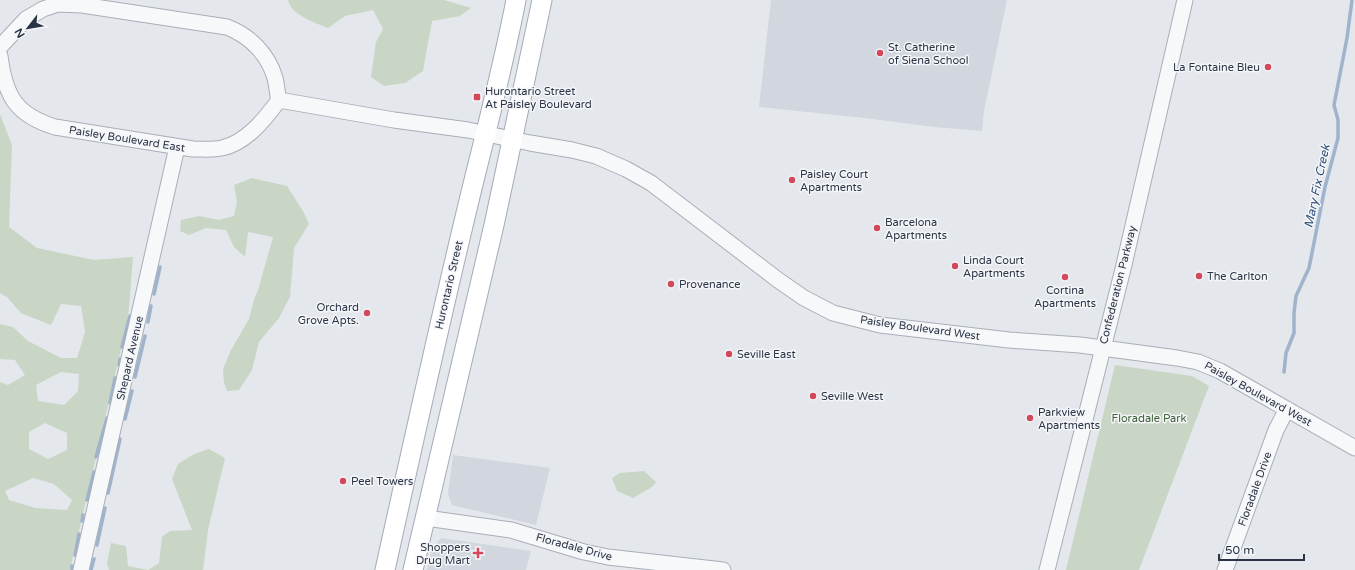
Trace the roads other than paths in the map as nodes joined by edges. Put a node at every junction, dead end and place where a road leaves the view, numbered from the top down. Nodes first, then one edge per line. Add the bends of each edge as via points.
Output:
1 (516, 0) edge
2 (542, 0) edge
3 (1185, 0) edge
4 (0, 47) edge
5 (0, 56) edge
6 (279, 100) junction
7 (486, 134) junction
8 (512, 140) junction
9 (177, 147) junction
10 (1102, 348) junction
11 (1288, 409) junction
12 (1354, 445) edge
13 (426, 518) junction
14 (606, 564) edge
15 (81, 570) edge
16 (385, 570) edge
17 (414, 570) edge
18 (723, 570) edge
19 (1047, 570) edge
20 (1225, 570) edge

1 - 7 main road, Hurontario Street
2 - 8 main road
3 - 10 street, Confederation Parkway
4 - 6 street via 26,19 58,4 82,5 227,27 240,32 261,51 275,78
5 - 9 street, Paisley Boulevard East via 4,80 11,98 25,114 40,122 55,127
6 - 7 street
6 - 9 street, Paisley Boulevard East via 251,132 234,143 211,149
7 - 8 street, Paisley Boulevard West
7 - 16 main road, Hurontario Street via 462,228
8 - 10 street, Paisley Boulevard West via 596,156 626,169 661,190 784,285 833,313 880,325
8 - 13 main road
9 - 15 street, Shepard Avenue
10 - 11 street, Paisley Boulevard West via 1198,362 1220,371
10 - 19 street, Confederation Parkway
11 - 12 street, Paisley Boulevard West
11 - 20 street, Floradale Drive via 1276,430
13 - 14 street, Floradale Drive via 511,530 584,552
13 - 17 main road
14 - 18 street, Floradale Drive

